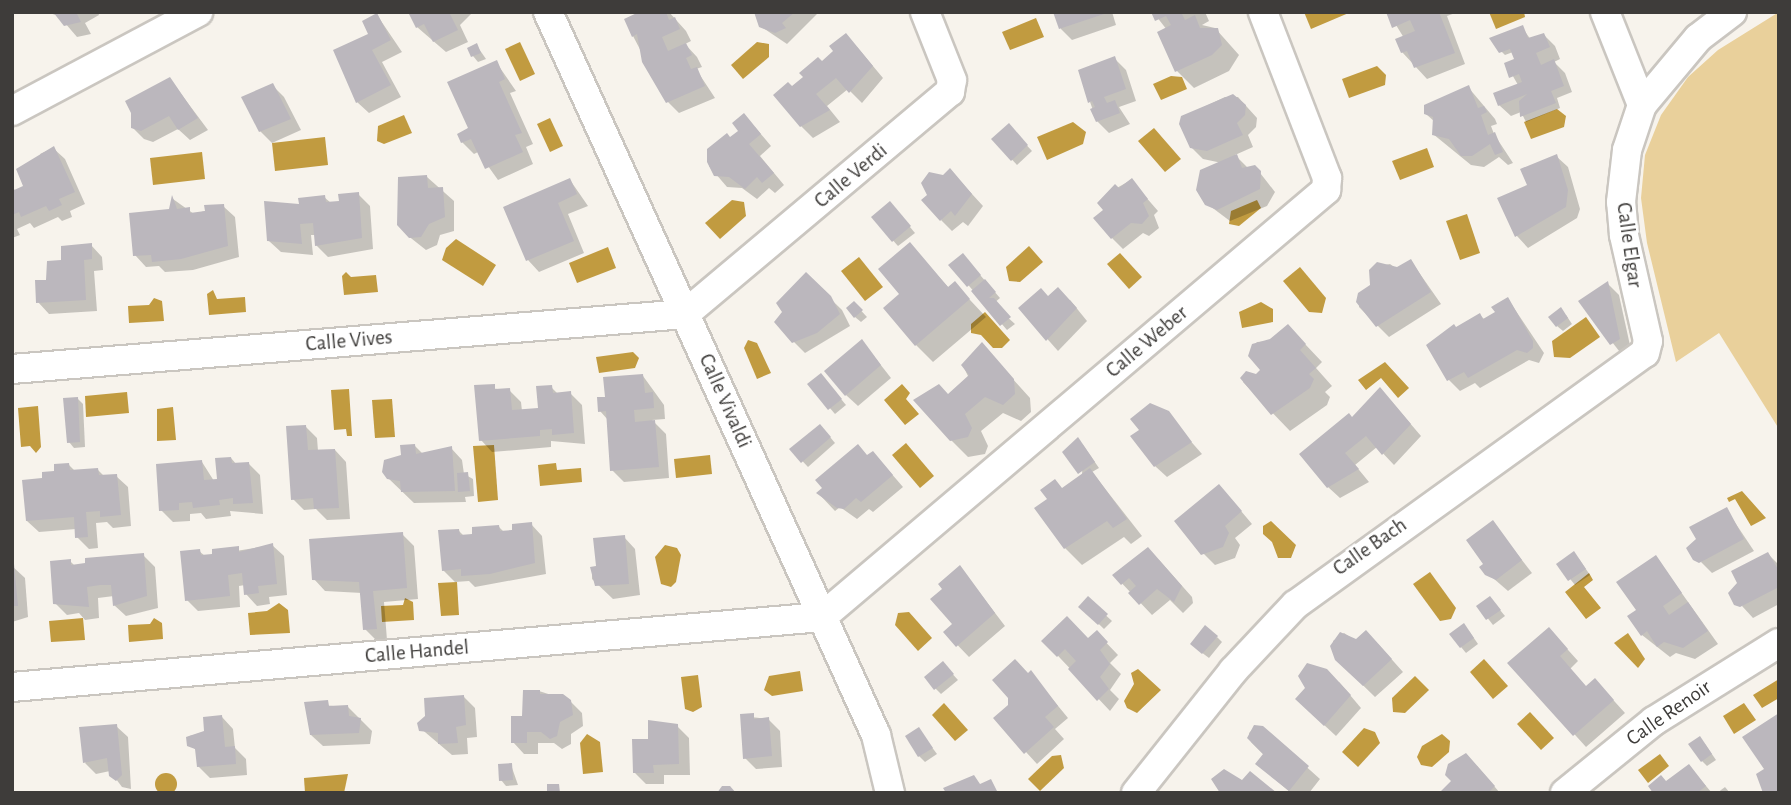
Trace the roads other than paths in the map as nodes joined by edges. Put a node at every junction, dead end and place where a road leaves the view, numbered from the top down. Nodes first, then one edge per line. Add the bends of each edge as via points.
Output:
1 (198, 12) edge
2 (548, 12) edge
3 (925, 12) edge
4 (1263, 12) edge
5 (1605, 12) edge
6 (1732, 12) edge
7 (1642, 104) junction
8 (12, 111) edge
9 (685, 314) junction
10 (1648, 348) joint
11 (12, 369) edge
12 (822, 617) junction
13 (1779, 643) edge
14 (12, 687) edge
15 (890, 793) edge
16 (1136, 793) edge
17 (1565, 793) edge

1 - 8 street
2 - 9 street, Calle Vivaldi
3 - 9 street, Calle Verdi via 952,80 950,92
4 - 12 street, Calle Weber via 1327,178 1326,190
5 - 7 street
6 - 7 street, Calle Elgar via 1698,38
7 - 10 street, Calle Elgar via 1626,150 1621,202
9 - 11 street, Calle Vives
9 - 12 street, Calle Vivaldi
10 - 16 street, Calle Bach via 1295,605 1233,671
12 - 14 street, Calle Handel
12 - 15 street, Calle Vivaldi via 882,751
13 - 17 street, Calle Renoir via 1654,721

